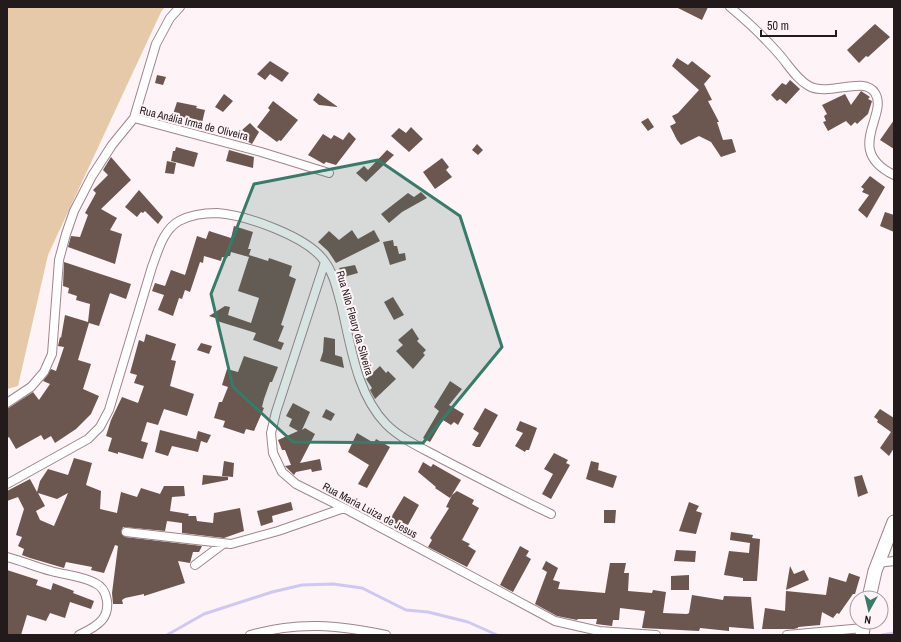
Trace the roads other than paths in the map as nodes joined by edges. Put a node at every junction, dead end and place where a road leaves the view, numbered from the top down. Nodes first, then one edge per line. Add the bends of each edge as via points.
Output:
1 (180, 7) edge
2 (730, 7) edge
3 (134, 118) junction
4 (329, 174) dead end
5 (894, 176) edge
6 (325, 262) junction
7 (7, 403) edge
8 (7, 484) edge
9 (344, 508) junction
10 (551, 514) dead end
11 (894, 522) edge
12 (126, 532) dead end
13 (223, 544) junction
14 (7, 557) edge
15 (894, 561) edge
16 (878, 563) junction
17 (195, 565) dead end
18 (871, 590) edge
19 (849, 629) edge
20 (79, 635) edge
21 (250, 635) edge
22 (386, 635) edge
23 (656, 635) edge
24 (787, 635) edge

1 - 3 street via 159,37
2 - 5 street via 766,39 808,86 828,90 858,85 873,90 877,95 877,105 870,132 870,150 877,162
3 - 4 street, Rua Anália Irma de Oliveira via 261,152
3 - 7 street, Rua Anália Irma de Oliveira via 112,145 74,211 59,260 52,354 44,372 31,387
6 - 8 street, Rua Nilo Fleury da Silveira via 313,249 295,238 258,222 218,213 198,214 179,222 168,230 152,267 108,410 100,427 82,442
6 - 9 street, Rua Maria Luiza de Jesus via 271,433 273,453 282,472 296,484
6 - 10 street, Rua Nilo Fleury da Silveira via 338,292 361,385 371,405 387,425 410,442
9 - 13 street via 244,542
9 - 23 street, Rua Maria Luiza de Jesus via 555,621 599,631
11 - 16 main road
12 - 13 street
13 - 17 street
14 - 20 street via 96,583 104,590 107,608 103,619
15 - 16 street
16 - 18 main road
19 - 24 street
21 - 22 street via 280,627 311,625

